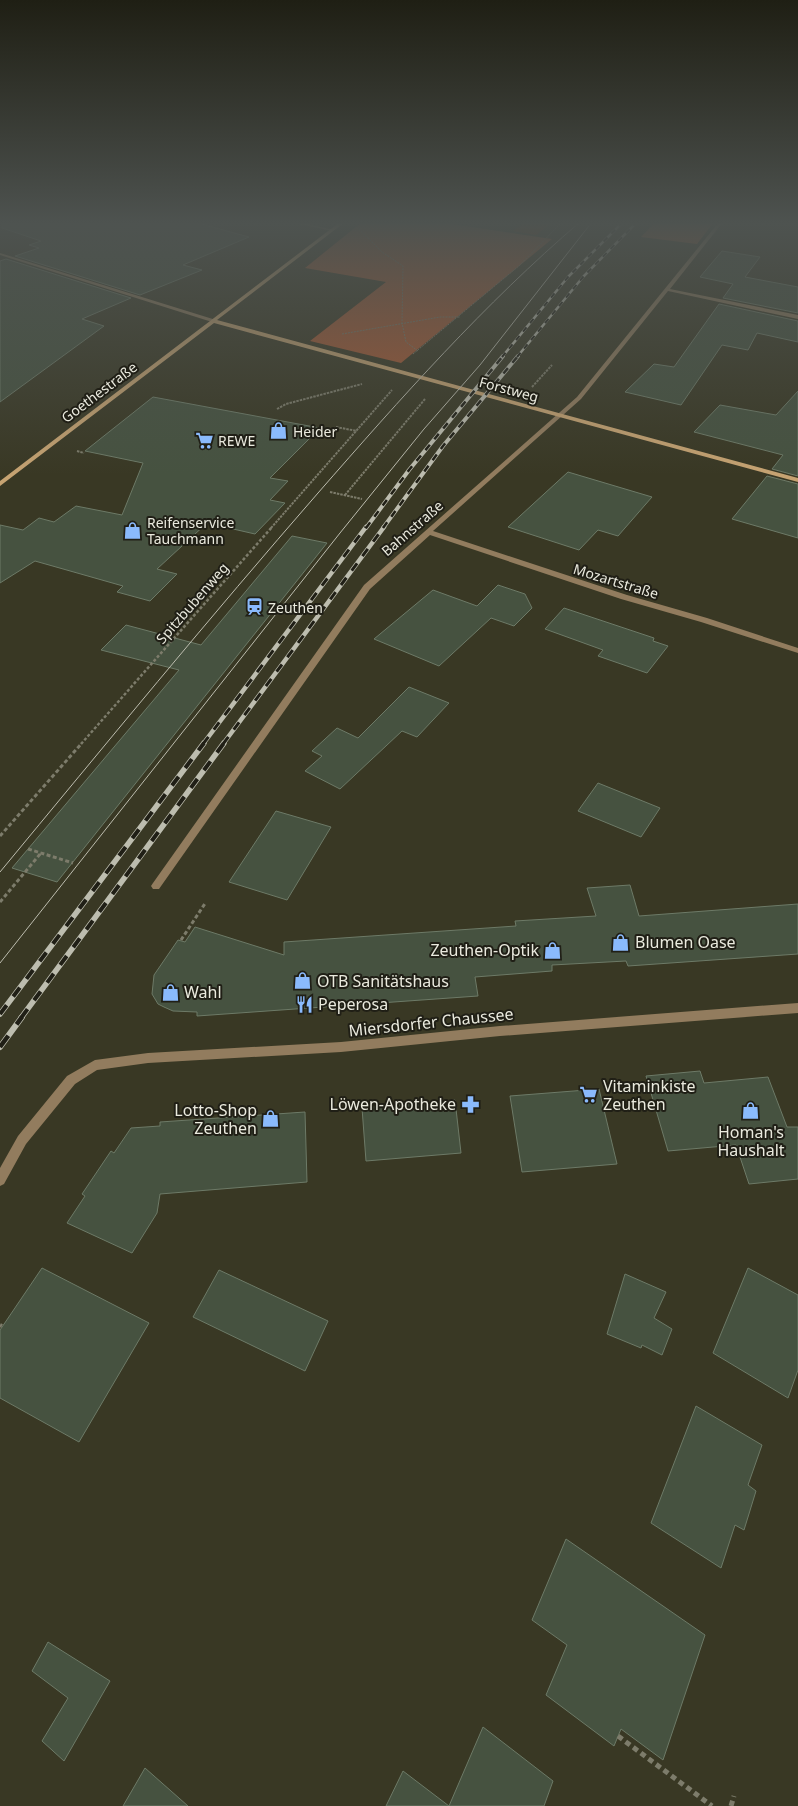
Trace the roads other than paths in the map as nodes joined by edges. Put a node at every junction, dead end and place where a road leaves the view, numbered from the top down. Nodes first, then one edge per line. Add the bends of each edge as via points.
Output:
1 (167, 306) edge
2 (233, 306) edge
3 (655, 306) edge
4 (746, 306) edge
5 (798, 317) edge
6 (214, 321) junction
7 (558, 415) junction
8 (798, 480) edge
9 (0, 484) edge
10 (428, 532) junction
11 (798, 651) edge
12 (156, 886) dead end
13 (798, 1008) edge
14 (0, 1180) edge

1 - 6 street
2 - 6 main road, Goethestraße
3 - 7 street, Bahnstraße via 579,398
4 - 5 street
6 - 7 main road, Forstweg
6 - 9 main road, Goethestraße
7 - 8 main road, Forstweg
7 - 10 street, Bahnstraße
10 - 11 street, Mozartstraße
10 - 12 street, Bahnstraße via 366,587 355,601
13 - 14 street, Miersdorfer Chaussee via 341,1047 148,1058 95,1065 71,1080 22,1140

